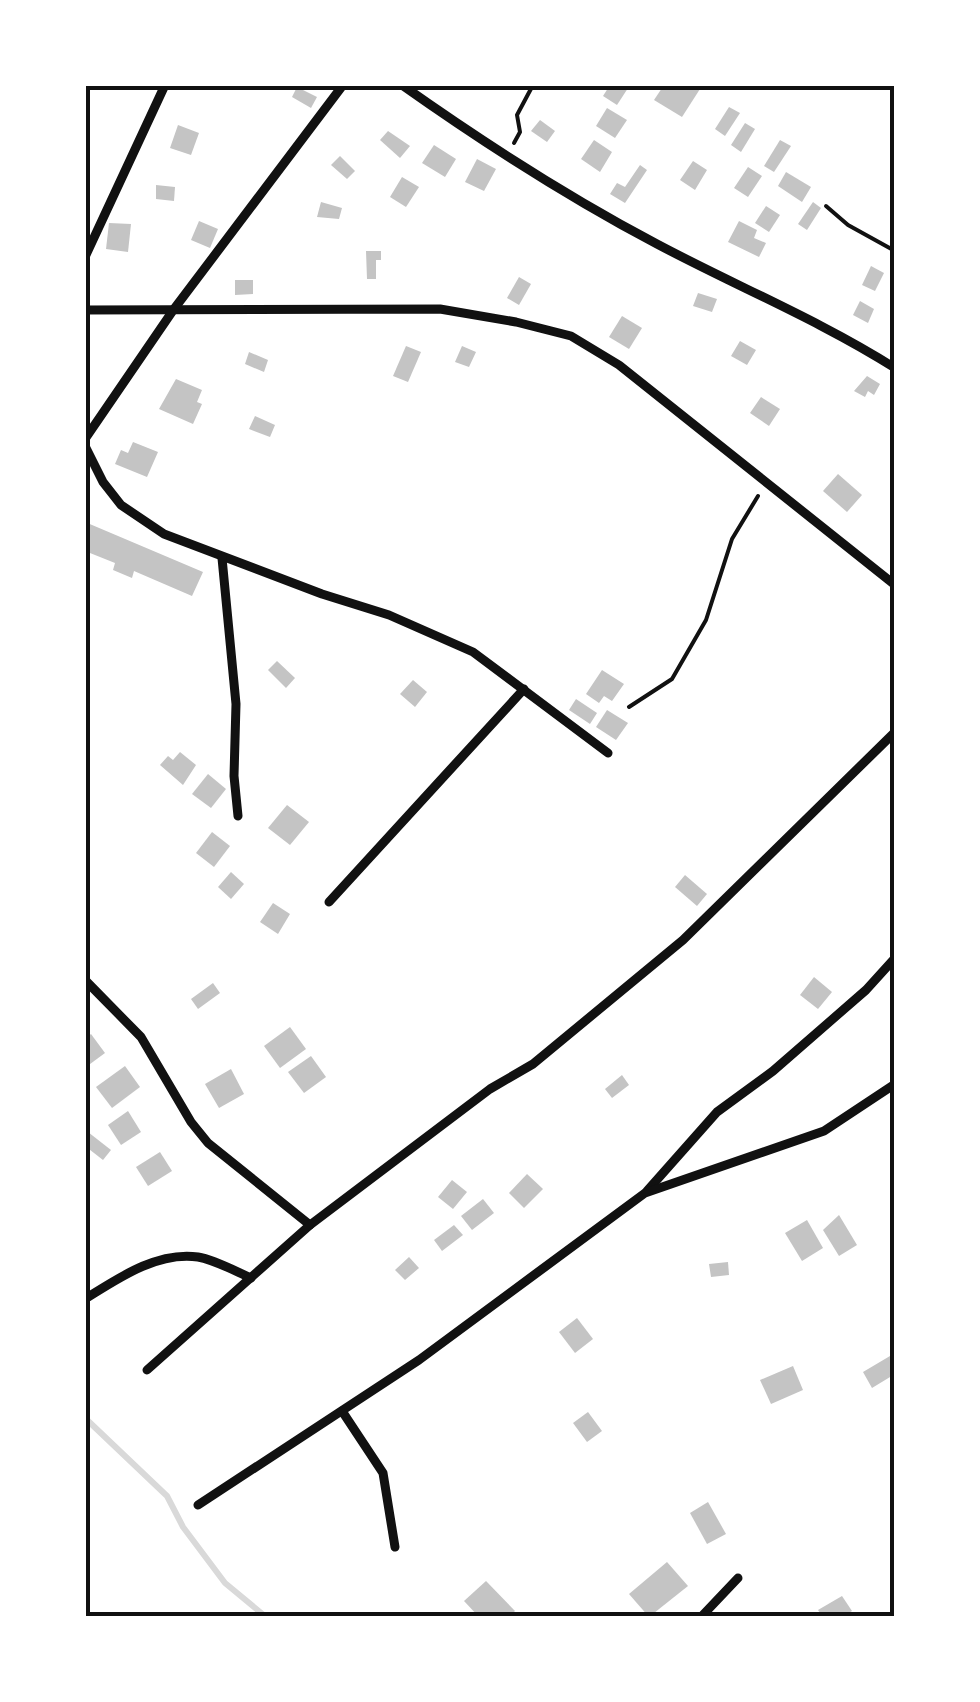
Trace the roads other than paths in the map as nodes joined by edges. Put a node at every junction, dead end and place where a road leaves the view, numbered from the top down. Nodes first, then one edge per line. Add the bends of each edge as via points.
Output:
1 (165, 85) edge
2 (343, 85) edge
3 (402, 85) edge
4 (85, 256) edge
5 (174, 308) junction
6 (85, 310) edge
7 (895, 368) edge
8 (85, 442) edge
9 (222, 558) junction
10 (895, 585) edge
11 (524, 689) junction
12 (895, 732) edge
13 (608, 752) dead end
14 (238, 816) dead end
15 (329, 902) dead end
16 (895, 958) edge
17 (85, 980) edge
18 (895, 1084) edge
19 (645, 1193) junction
20 (310, 1225) junction
21 (251, 1278) junction
22 (85, 1298) edge
23 (148, 1370) dead end
24 (342, 1411) junction
25 (198, 1505) dead end
26 (395, 1548) dead end
27 (738, 1578) dead end
28 (701, 1617) edge

1 - 4 street
2 - 5 street
3 - 7 street via 657,244
5 - 6 street
5 - 8 street
5 - 10 street via 440,309 571,336 618,365
8 - 9 street via 120,505 164,534
9 - 11 street via 426,629
9 - 14 street
11 - 13 street
11 - 15 street
12 - 20 street via 683,940 532,1064
16 - 19 street via 773,1071 718,1112
17 - 20 street via 141,1036 208,1144
18 - 19 street via 824,1131
19 - 24 street
20 - 21 street
21 - 22 street via 197,1257 141,1265
21 - 23 street
24 - 25 street
24 - 26 street via 382,1473
27 - 28 street

